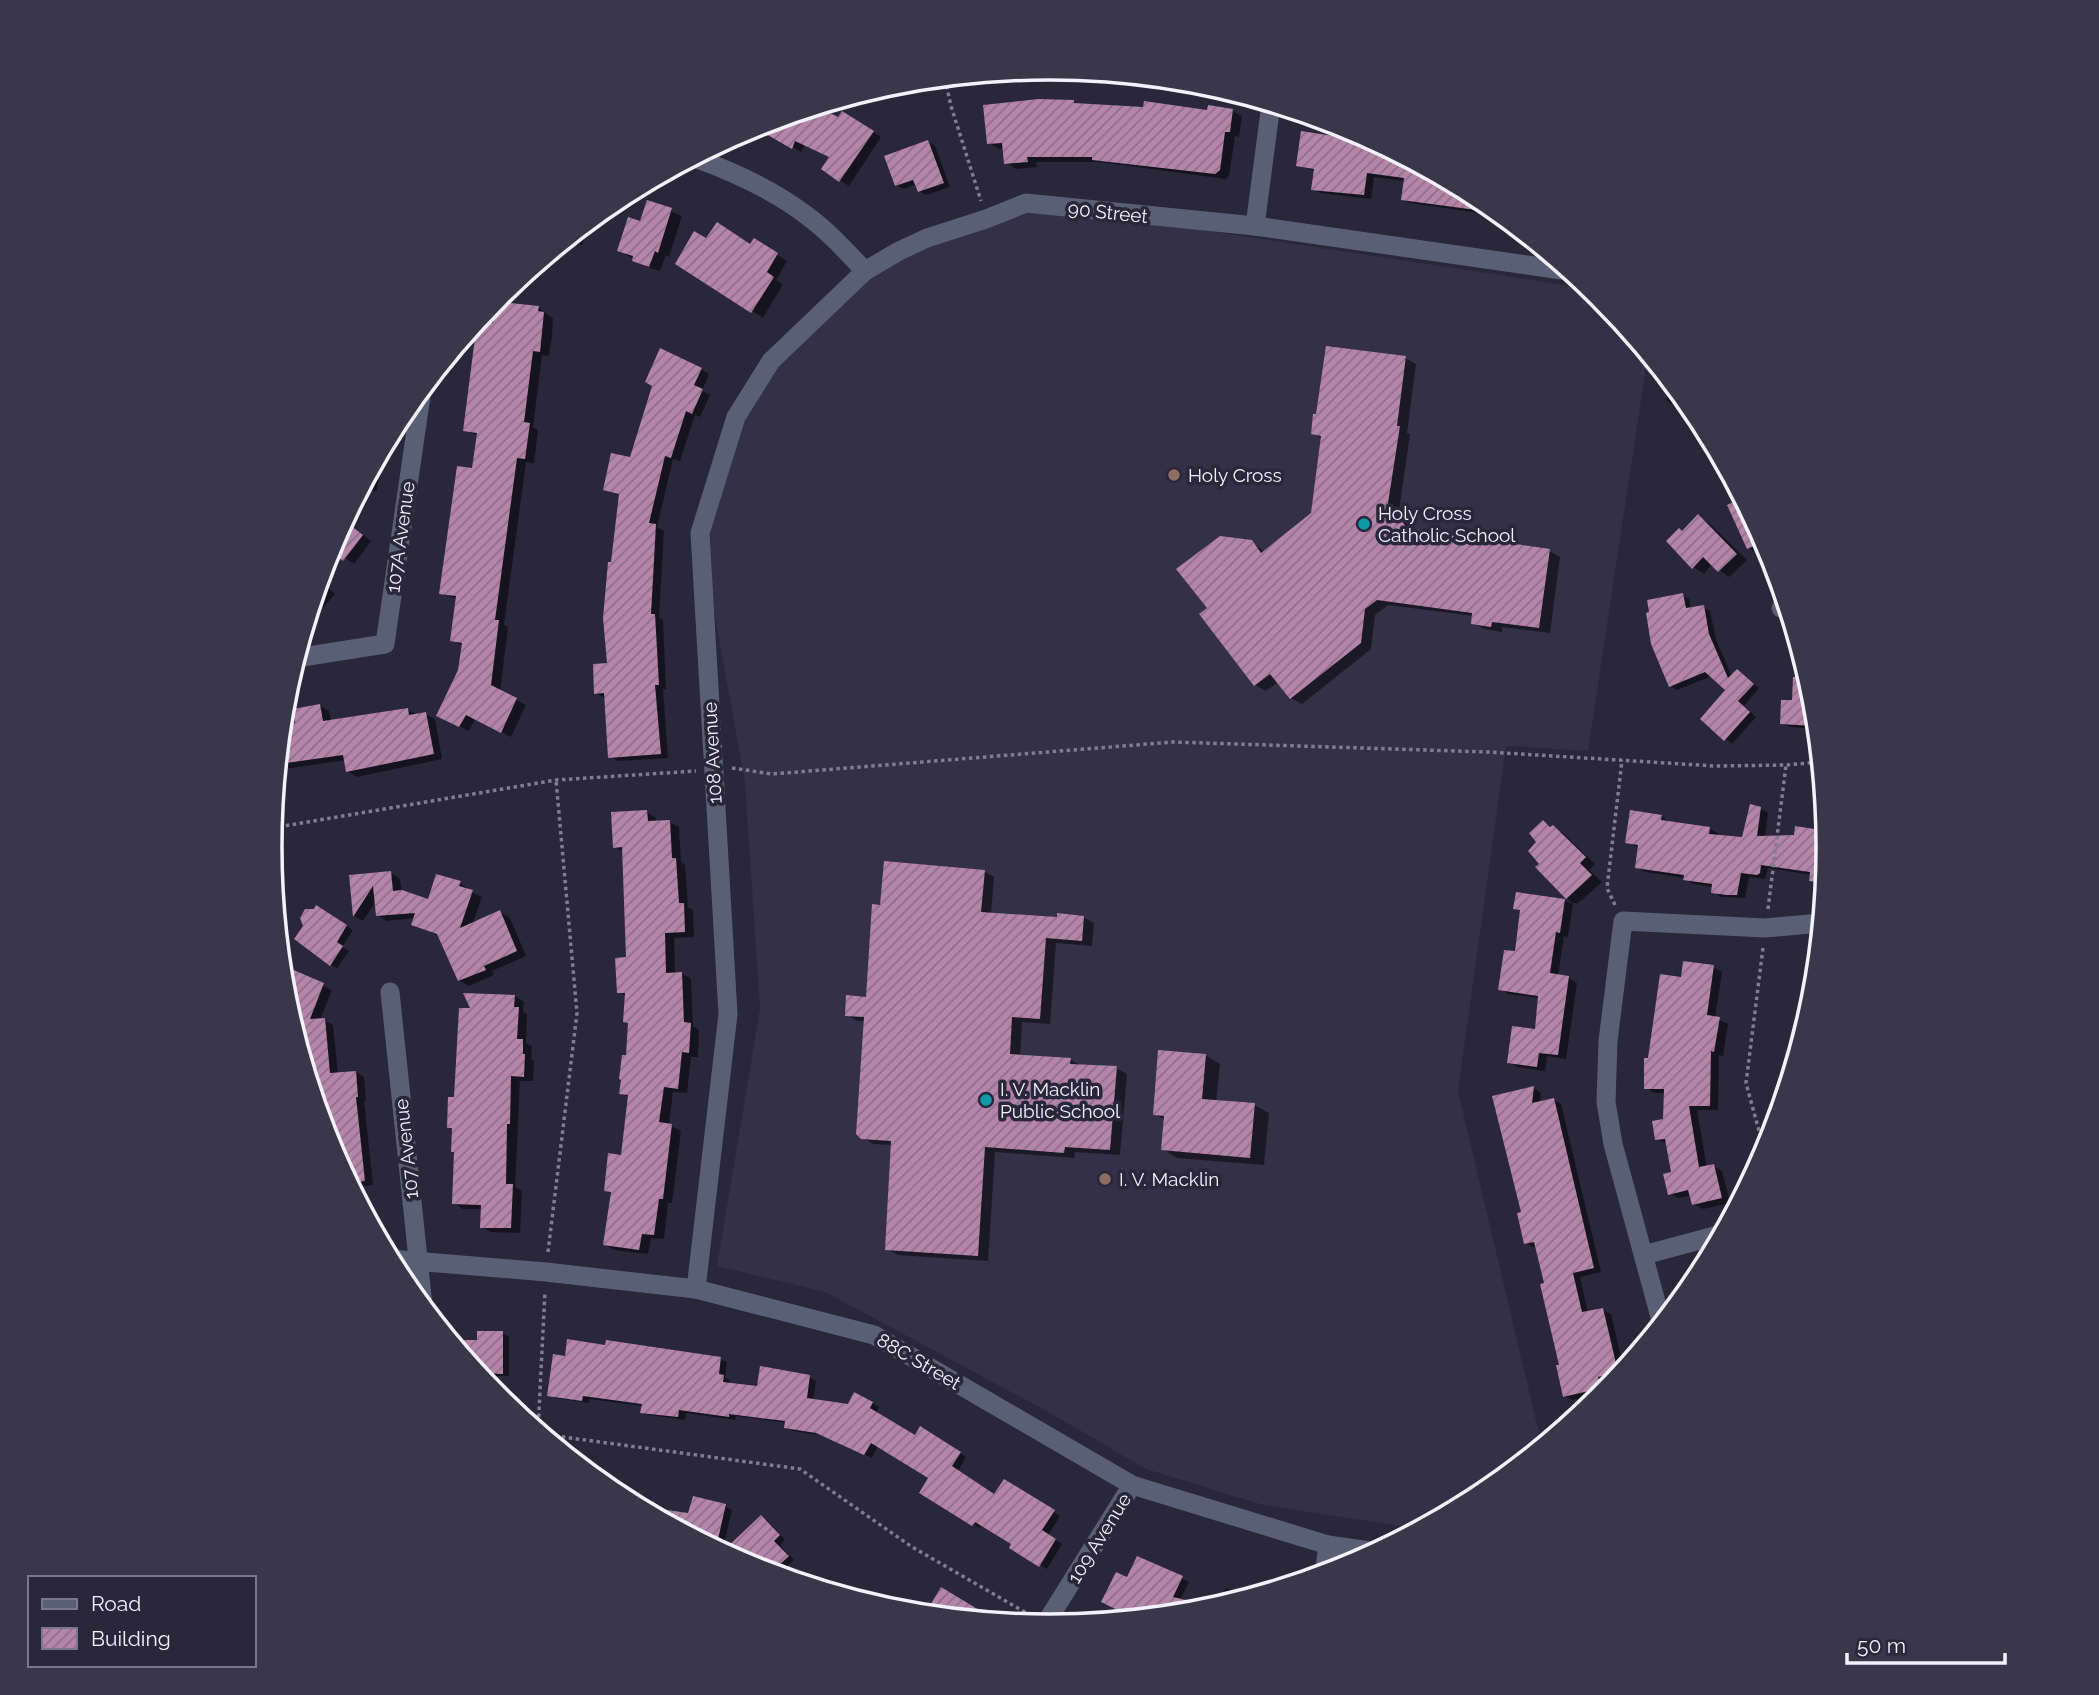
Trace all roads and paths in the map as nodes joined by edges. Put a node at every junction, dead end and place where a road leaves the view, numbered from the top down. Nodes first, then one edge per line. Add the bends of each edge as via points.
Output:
1 (947, 87) edge
2 (1270, 113) edge
3 (705, 162) edge
4 (986, 219) junction
5 (1255, 226) junction
6 (1552, 269) edge
7 (865, 271) junction
8 (419, 412) edge
9 (307, 656) edge
10 (1622, 760) junction
11 (1812, 763) edge
12 (1786, 765) junction
13 (713, 770) junction
14 (556, 780) junction
15 (283, 826) edge
16 (1623, 921) junction
17 (1812, 924) edge
18 (1765, 928) junction
19 (390, 992) dead end
20 (1760, 1135) edge
21 (1710, 1237) edge
22 (1644, 1255) junction
23 (403, 1260) edge
24 (417, 1261) junction
25 (546, 1272) junction
26 (420, 1285) edge
27 (696, 1289) junction
28 (1659, 1313) edge
29 (540, 1420) edge
30 (557, 1435) edge
31 (1132, 1485) junction
32 (1328, 1545) junction
33 (1358, 1549) edge
34 (1326, 1563) edge
35 (1025, 1614) edge
36 (1052, 1614) edge

1 - 4 path
2 - 5 street
3 - 7 street via 755,183 805,214
4 - 5 street, 90 Street via 1026,203
4 - 7 street, 90 Street via 927,238
5 - 6 street, 90 Street
7 - 13 street, 108 Avenue via 771,361 736,417 700,533
8 - 9 street, 107A Avenue via 385,644
10 - 12 path
10 - 13 path via 1488,751 1172,742 772,774 739,768
10 - 16 path via 1607,888
11 - 12 path
12 - 18 path
13 - 14 path
13 - 27 street, 108 Avenue via 727,1014
14 - 15 path
14 - 25 path via 578,1013
16 - 18 street
16 - 22 street via 1608,1041 1606,1102
17 - 18 street
18 - 20 path via 1746,1083
19 - 24 street, 107 Avenue
21 - 22 street
22 - 28 street
23 - 24 street, 88C Street
24 - 25 street, 88C Street
24 - 26 street, 107 Avenue
25 - 27 street, 88C Street
25 - 29 path
27 - 31 street, 88C Street via 874,1335
30 - 35 path via 800,1469 912,1547
31 - 32 street, 88C Street
31 - 36 street, 109 Avenue
32 - 33 street, 88C Street
32 - 34 street

